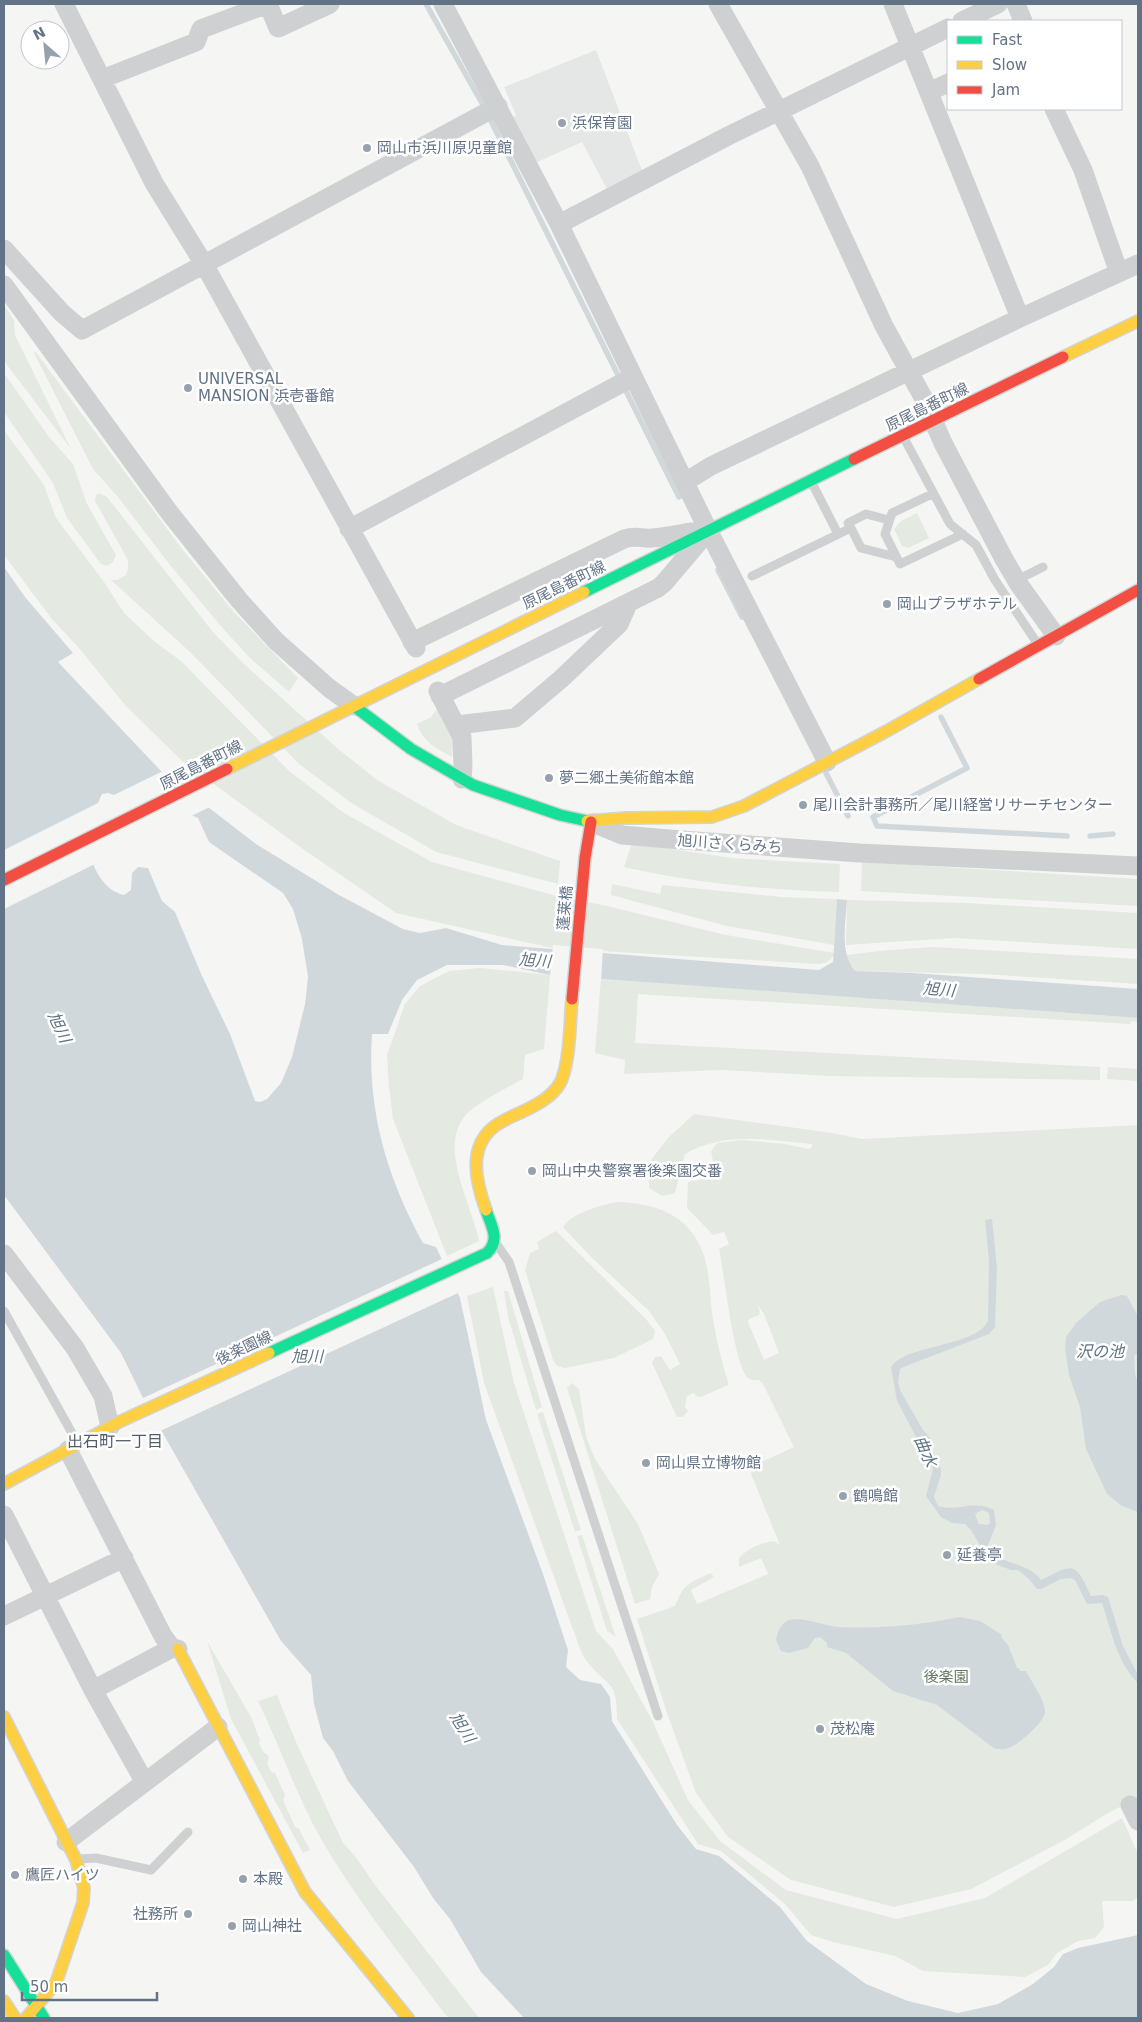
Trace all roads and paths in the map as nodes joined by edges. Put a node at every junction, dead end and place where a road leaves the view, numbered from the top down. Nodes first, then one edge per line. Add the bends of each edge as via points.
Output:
1 (64, 4) edge
2 (330, 4) edge
3 (443, 4) edge
4 (718, 4) edge
5 (893, 4) edge
6 (998, 4) edge
7 (1016, 4) edge
8 (964, 20) edge
9 (1023, 20) edge
10 (947, 28) edge
11 (910, 47) junction
12 (102, 79) junction
13 (947, 83) edge
14 (929, 92) junction
15 (490, 110) junction
16 (779, 110) junction
17 (1054, 110) edge
18 (558, 224) junction
19 (4, 250) edge
20 (204, 264) junction
21 (1138, 264) edge
22 (1119, 273) junction
23 (4, 285) edge
24 (1020, 318) junction
25 (1138, 321) edge
26 (909, 372) junction
27 (625, 381) junction
28 (934, 421) junction
29 (903, 436) junction
30 (811, 480) junction
31 (685, 482) junction
32 (932, 494) junction
33 (889, 520) junction
34 (851, 528) junction
35 (349, 530) junction
36 (708, 530) junction
37 (838, 534) junction
38 (963, 534) junction
39 (896, 557) junction
40 (1043, 567) dead end
41 (752, 576) dead end
42 (1013, 586) junction
43 (1138, 590) edge
44 (628, 604) junction
45 (1056, 636) junction
46 (1039, 645) junction
47 (346, 710) junction
48 (456, 725) junction
49 (826, 762) junction
50 (462, 779) junction
51 (591, 822) junction
52 (1138, 866) edge
53 (4, 880) edge
54 (495, 1241) junction
55 (4, 1254) edge
56 (4, 1311) edge
57 (114, 1425) junction
58 (73, 1447) junction
59 (4, 1484) edge
60 (4, 1515) edge
61 (124, 1558) junction
62 (44, 1596) junction
63 (4, 1616) edge
64 (175, 1649) junction
65 (93, 1690) junction
66 (658, 1716) dead end
67 (4, 1717) edge
68 (218, 1726) junction
69 (144, 1781) junction
70 (188, 1832) dead end
71 (66, 1842) junction
72 (76, 1860) junction
73 (4, 1955) edge
74 (4, 2001) edge
75 (37, 2007) junction
76 (15, 2018) edge
77 (26, 2018) edge
78 (44, 2018) edge
79 (408, 2018) edge

1 - 12 street
2 - 12 street via 278,28 268,4 201,29 196,42
3 - 15 street
4 - 16 street
5 - 11 street
6 - 8 street
7 - 9 street
10 - 11 street
11 - 14 street
11 - 16 street
12 - 20 street via 154,183
13 - 14 street
14 - 24 street
15 - 18 street
15 - 20 street
16 - 18 street
16 - 26 street via 810,166 884,326
17 - 22 street via 1083,170
18 - 27 street
19 - 20 street via 82,330
20 - 35 street
21 - 22 street
22 - 24 street
23 - 47 street via 169,512 239,600 276,642 328,688
24 - 26 street
25 - 28 street, 原尾島番町線
26 - 28 street
26 - 31 street via 711,466
27 - 31 street
27 - 35 street
28 - 29 street, 原尾島番町線
28 - 42 street
29 - 30 street, 原尾島番町線
29 - 32 lane
30 - 36 street, 原尾島番町線
30 - 37 lane
31 - 36 street
32 - 33 lane via 892,513
32 - 38 lane via 940,502 950,524
33 - 34 lane via 866,514 848,523
33 - 39 lane via 885,534
34 - 37 lane
34 - 39 lane via 861,548
35 - 36 street via 414,645 624,540
36 - 44 street via 664,583
36 - 47 street, 原尾島番町線
36 - 49 street
37 - 41 lane
38 - 39 lane via 900,564
38 - 42 lane
40 - 42 lane
42 - 45 street
42 - 46 lane
43 - 45 street
44 - 48 street via 619,624 515,718
44 - 48 street via 439,694
45 - 46 street
46 - 49 street
47 - 50 street, 旭川さくらみち
47 - 53 street, 原尾島番町線
48 - 50 street via 462,737
49 - 51 street via 744,806 712,817 626,818
50 - 51 street, 旭川さくらみち via 560,815
51 - 52 street, 旭川さくらみち via 622,835 669,840
51 - 54 street, 蓬莱橋 via 563,1076 554,1092 544,1100 496,1125 485,1135 475,1163
54 - 57 street, 後楽園線 via 493,1247 481,1256
54 - 66 lane via 509,1262
55 - 57 street via 75,1348 103,1396
56 - 58 lane
57 - 58 street, 後楽園線
58 - 59 street, 後楽園線
58 - 61 street
60 - 62 street
61 - 62 street
61 - 64 street via 163,1636
62 - 63 street
62 - 65 street
64 - 65 street
64 - 68 street
65 - 69 street
67 - 71 street
68 - 69 street
68 - 79 street via 306,1892
69 - 71 street
70 - 72 lane via 151,1870 96,1858
71 - 72 street
72 - 75 street via 84,1888 83,1903 56,1983
73 - 75 street
74 - 76 street
75 - 77 street
75 - 78 street

